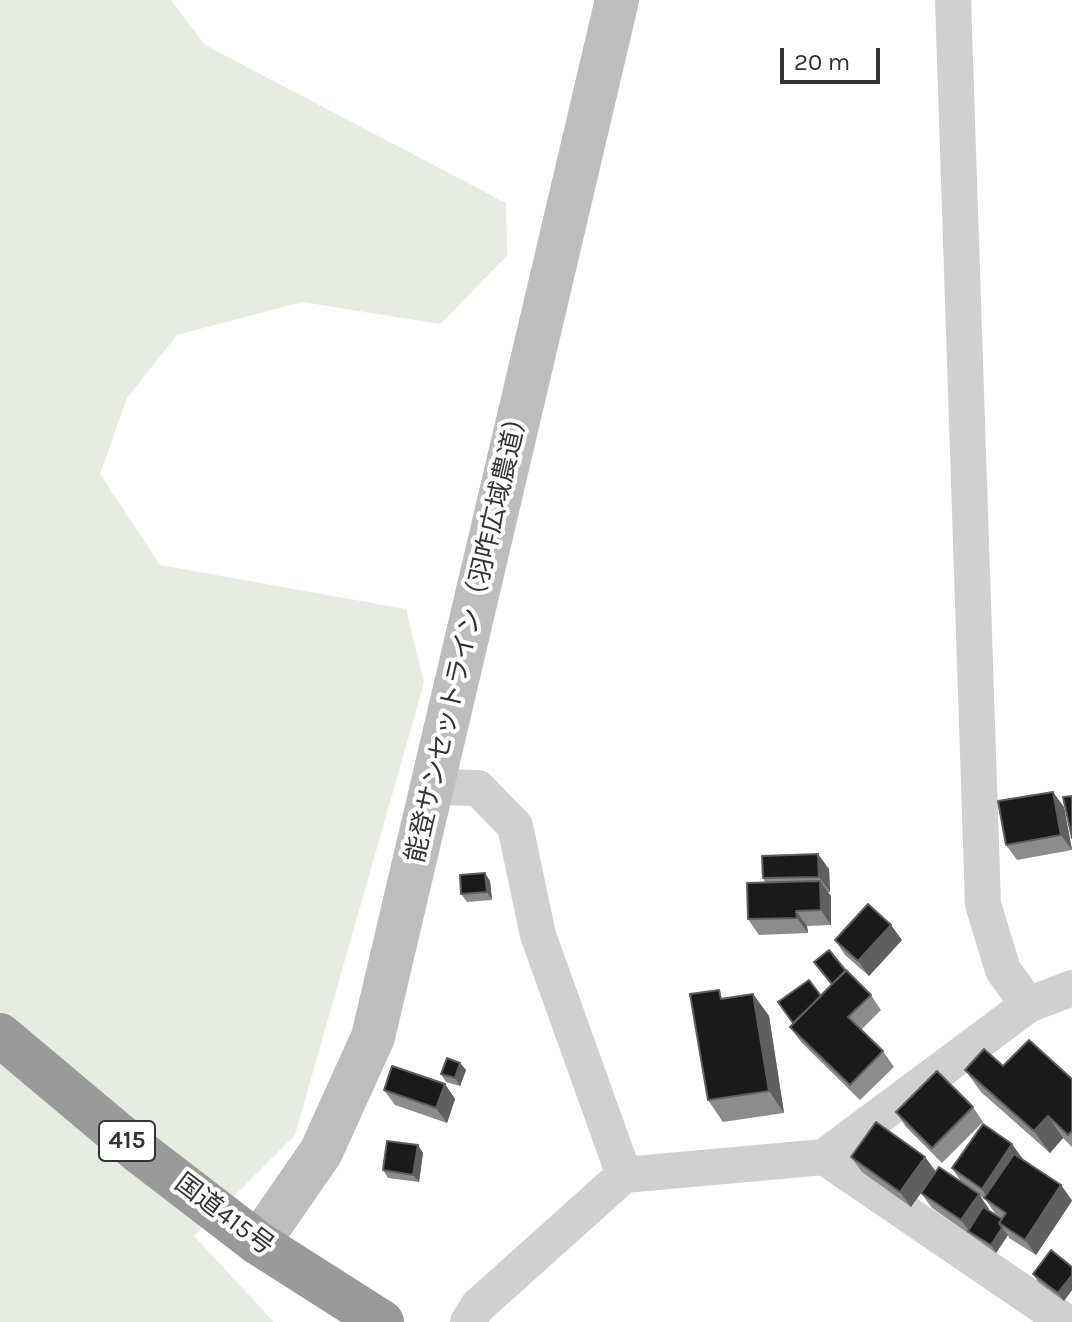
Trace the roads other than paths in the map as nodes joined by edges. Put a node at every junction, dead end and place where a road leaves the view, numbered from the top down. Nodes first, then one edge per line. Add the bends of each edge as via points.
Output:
1 (617, 0) edge
2 (953, 0) edge
3 (432, 787) junction
4 (1072, 988) edge
5 (1028, 1005) junction
6 (0, 1035) edge
7 (824, 1157) junction
8 (624, 1175) junction
9 (258, 1243) junction
10 (382, 1322) edge
11 (468, 1322) edge
12 (1066, 1322) edge

1 - 3 street, 能登サンセットライン（羽咋広域農道）
2 - 5 street via 983,904 1003,970
3 - 8 street via 478,788 515,826 538,935
3 - 9 street, 能登サンセットライン（羽咋広域農道） via 373,1037 321,1152
4 - 5 street
5 - 7 street
6 - 9 highway, 国道415号 / 415
7 - 8 street
7 - 12 street
8 - 11 street via 478,1306
9 - 10 highway, 国道415号 / 415

